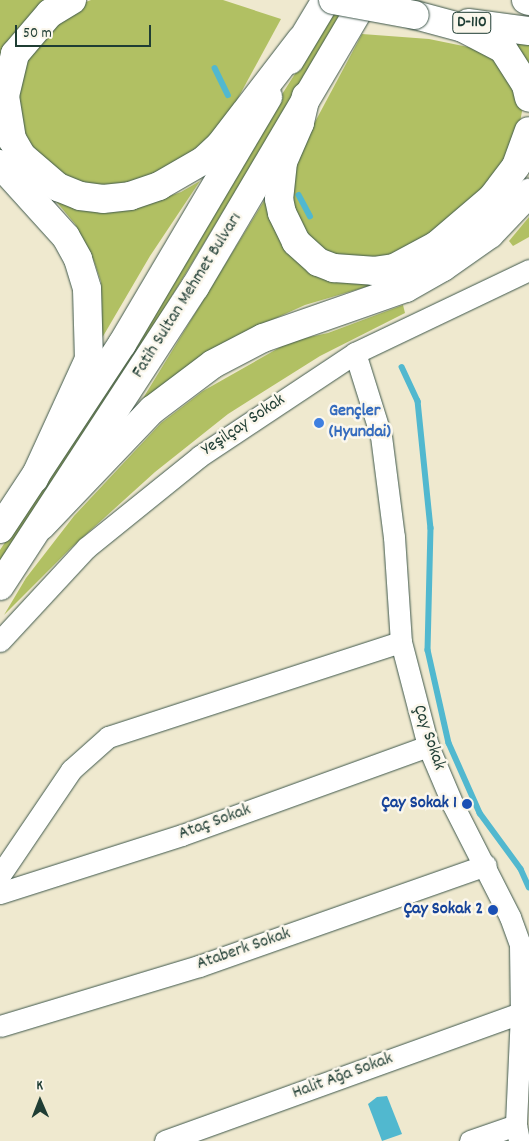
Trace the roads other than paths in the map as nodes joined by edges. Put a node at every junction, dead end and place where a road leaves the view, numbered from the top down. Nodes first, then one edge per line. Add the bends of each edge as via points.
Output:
1 (72, 0) edge
2 (326, 0) edge
3 (334, 0) edge
4 (364, 0) edge
5 (415, 15) junction
6 (529, 31) edge
7 (302, 40) junction
8 (306, 96) junction
9 (529, 98) edge
10 (529, 131) edge
11 (0, 164) edge
12 (529, 193) edge
13 (529, 270) edge
14 (356, 353) junction
15 (34, 479) junction
16 (41, 526) junction
17 (0, 529) edge
18 (0, 586) edge
19 (0, 642) edge
20 (401, 642) junction
21 (428, 746) junction
22 (486, 866) junction
23 (0, 875) edge
24 (0, 893) edge
25 (525, 1009) edge
26 (0, 1026) edge
27 (518, 1133) edge
28 (165, 1141) edge
29 (470, 1141) edge

1 - 7 main road via 50,13 24,40 15,54 5,96 12,140 22,156 58,187 80,196 103,199 130,196 159,186 204,160
2 - 7 main road, Fatih Sultan Mehmet Bulvarı
3 - 5 main road, D-110, bridge
4 - 8 main road, Fatih Sultan Mehmet Bulvarı
5 - 6 main road, D-110
5 - 9 main road via 463,28 503,50 526,85
7 - 15 main road, Fatih Sultan Mehmet Bulvarı via 165,274
8 - 10 main road via 300,124 283,162 279,199 282,214 296,242 318,262 334,268 373,271 394,268 437,245 492,198 516,166
8 - 16 main road, Fatih Sultan Mehmet Bulvarı via 196,287
11 - 15 main road via 66,237 78,259 86,289 89,359
12 - 16 main road via 490,234 443,268 406,288 263,338 213,364 152,410
13 - 14 street, Yeşilçay Sokak
14 - 19 street, Yeşilçay Sokak via 200,456 141,502 86,548
14 - 20 street, Çay Sokak via 381,436 394,537
15 - 17 main road, Fatih Sultan Mehmet Bulvarı
16 - 18 main road, Fatih Sultan Mehmet Bulvarı
20 - 21 street, Çay Sokak
20 - 23 street via 108,736 71,770
21 - 22 street, Çay Sokak via 453,805
21 - 24 street, Ataç Sokak via 182,835
22 - 25 street, Çay Sokak via 520,945
22 - 26 street, Ataberk Sokak via 199,966
25 - 27 street, Çay Sokak
25 - 28 street, Halit Ağa Sokak
27 - 29 street

